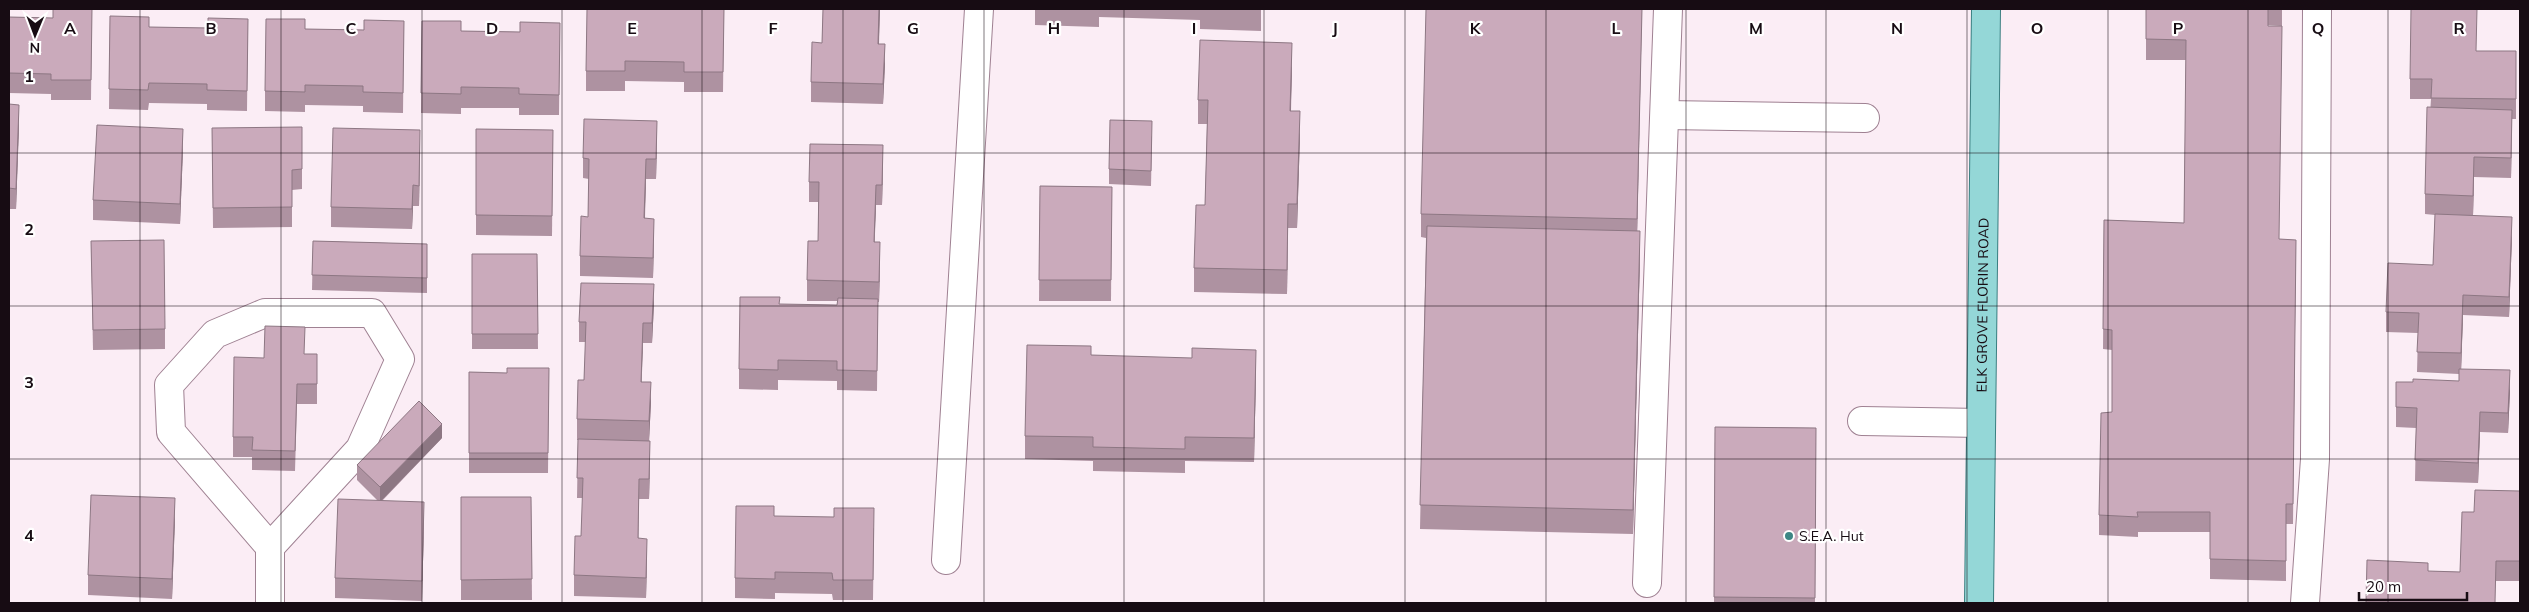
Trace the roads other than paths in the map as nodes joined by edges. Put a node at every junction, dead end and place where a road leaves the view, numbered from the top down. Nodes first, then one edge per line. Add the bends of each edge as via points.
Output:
1 (979, 9) edge
2 (1668, 9) edge
3 (1986, 9) edge
4 (2317, 9) edge
5 (1666, 116) junction
6 (1865, 118) dead end
7 (1862, 421) dead end
8 (1981, 423) junction
9 (270, 547) junction
10 (946, 560) dead end
11 (1647, 583) dead end
12 (270, 603) edge
13 (1979, 603) edge
14 (2304, 603) edge

1 - 10 street
2 - 5 street
3 - 8 main road, ELK GROVE FLORIN ROAD
4 - 14 street via 2315,459
5 - 6 street
5 - 11 street
7 - 8 street
8 - 13 main road, ELK GROVE FLORIN ROAD
9 - 9 street via 172,432 169,385 215,334 265,313 372,313 400,359 360,449
9 - 12 street

